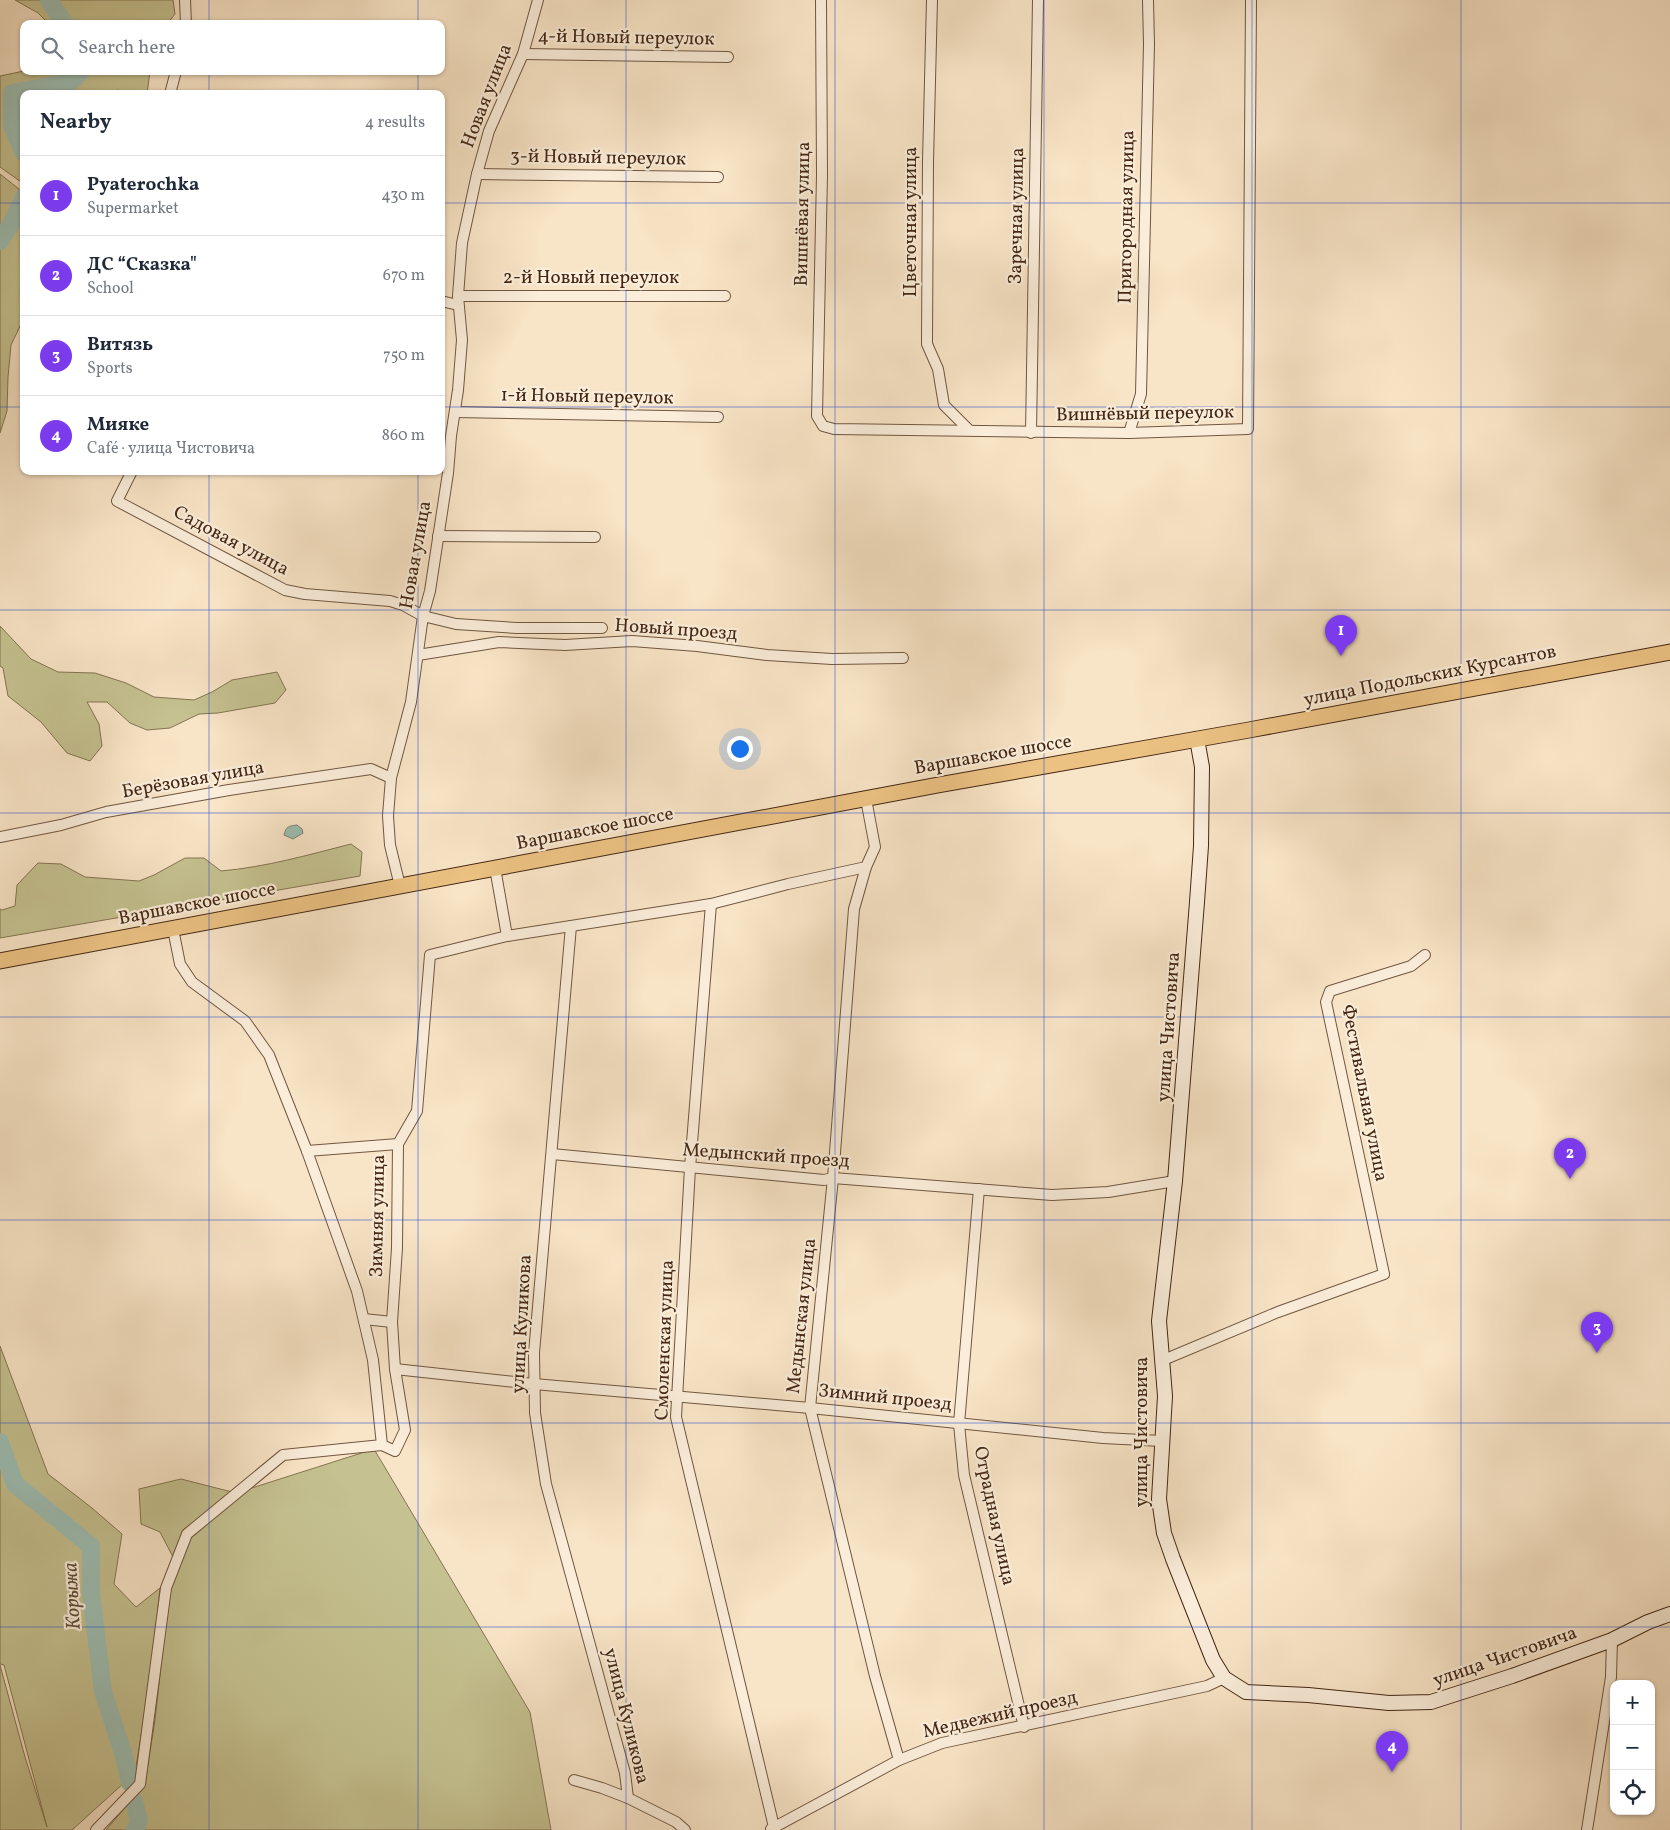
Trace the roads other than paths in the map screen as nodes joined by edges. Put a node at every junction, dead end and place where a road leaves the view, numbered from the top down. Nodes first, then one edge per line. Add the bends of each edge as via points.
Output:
1 (185, 0) edge
2 (538, 0) edge
3 (821, 0) edge
4 (932, 0) edge
5 (1038, 0) edge
6 (1148, 0) edge
7 (1251, 0) edge
8 (186, 20) edge
9 (522, 54) junction
10 (728, 57) dead end
11 (175, 75) edge
12 (171, 90) edge
13 (477, 174) junction
14 (718, 177) dead end
15 (725, 296) dead end
16 (445, 301) edge
17 (458, 301) junction
18 (455, 412) junction
19 (718, 417) dead end
20 (823, 426) joint
21 (970, 430) junction
22 (1031, 433) junction
23 (1129, 433) junction
24 (130, 475) edge
25 (438, 536) junction
26 (595, 537) dead end
27 (423, 616) junction
28 (602, 628) dead end
29 (1670, 652) edge
30 (418, 655) junction
31 (903, 658) dead end
32 (1197, 740) junction
33 (391, 778) junction
34 (866, 799) junction
35 (0, 837) edge
36 (866, 867) junction
37 (495, 868) junction
38 (400, 886) junction
39 (711, 904) junction
40 (571, 926) junction
41 (173, 929) junction
42 (507, 936) junction
43 (1426, 954) dead end
44 (0, 961) edge
45 (398, 1144) junction
46 (307, 1151) junction
47 (552, 1154) junction
48 (690, 1168) junction
49 (833, 1178) junction
50 (1175, 1181) junction
51 (979, 1189) junction
52 (364, 1319) junction
53 (392, 1322) junction
54 (1162, 1361) junction
55 (395, 1369) junction
56 (534, 1384) junction
57 (676, 1396) junction
58 (810, 1408) junction
59 (959, 1424) junction
60 (1162, 1441) junction
61 (382, 1445) junction
62 (1670, 1614) edge
63 (1612, 1640) junction
64 (1224, 1678) junction
65 (1024, 1727) junction
66 (899, 1760) junction
67 (574, 1780) dead end
68 (628, 1798) junction
69 (772, 1828) edge
70 (96, 1830) edge
71 (685, 1830) edge
72 (1587, 1830) edge

1 - 8 street
2 - 9 street, Новая улица
3 - 20 street, Вишнёвая улица via 822,175 817,416
4 - 21 street, Цветочная улица via 927,344 938,369 944,405
5 - 22 street, Заречная улица
6 - 23 street, Пригородная улица via 1141,394
7 - 23 street, Вишнёвый переулок via 1248,429
9 - 10 street, 4-й Новый переулок
9 - 13 street, Новая улица via 489,131
11 - 12 street
13 - 14 street, 3-й Новый переулок
13 - 17 street, Новая улица via 462,243
15 - 17 street, 2-й Новый переулок
16 - 17 street, 2-й Новый переулок
17 - 18 street, Новая улица via 462,340
18 - 19 street, 1-й Новый переулок
18 - 25 street, Новая улица
20 - 21 street, Вишнёвый переулок via 834,429
21 - 22 street, Вишнёвый переулок
22 - 23 street, Вишнёвый переулок
24 - 27 street, Садовая улица via 118,501 278,587 305,594 390,600
25 - 26 street
25 - 27 street, Новая улица
27 - 28 street via 486,627
27 - 30 street, Новая улица
29 - 32 main road, улица Подольских Курсантов
30 - 31 street, Новый проезд via 499,642 565,645 632,640 767,655 832,659
30 - 33 street, Новая улица via 411,702
32 - 34 main road, Варшавское шоссе
32 - 50 street, улица Чистовича via 1202,767 1201,846
33 - 35 street, Берёзовая улица via 371,769 229,790 106,812
33 - 38 street, Новая улица via 390,845
34 - 36 street, Медынская улица via 874,847
34 - 37 main road, Варшавское шоссе
36 - 39 street
36 - 49 street, Медынская улица via 854,909
37 - 38 main road, Варшавское шоссе
37 - 42 street
38 - 41 main road, Варшавское шоссе
39 - 40 street
39 - 48 street, Смоленская улица
40 - 42 street
40 - 47 street, улица Куликова
41 - 44 main road, Варшавское шоссе
41 - 46 street via 180,964 192,982 244,1021 269,1055
42 - 45 street, Зимняя улица via 430,955 417,1111
43 - 54 street, Фестивальная улица via 1410,966 1330,991 1326,1002 1384,1274
45 - 46 street
45 - 53 street, Зимняя улица via 397,1248
46 - 52 street
47 - 48 street, Медынский проезд
47 - 56 street, улица Куликова
48 - 49 street, Медынский проезд via 824,1180
48 - 57 street, Смоленская улица
49 - 51 street, Медынский проезд
49 - 58 street, Медынская улица
50 - 51 street, Медынский проезд via 1108,1192 1052,1195
50 - 54 street, улица Чистовича via 1159,1321
51 - 59 street, Отрадная улица
52 - 53 street
52 - 61 street via 373,1360
53 - 55 street, Зимняя улица
54 - 60 street, улица Чистовича via 1165,1396
55 - 56 street, Зимний проезд
55 - 61 street, Зимняя улица via 405,1430 396,1451
56 - 57 street, Зимний проезд
56 - 68 street, улица Куликова via 546,1484 625,1773
57 - 58 street, Зимний проезд
57 - 69 street, Смоленская улица via 676,1417
58 - 59 street, Зимний проезд
58 - 66 street, Медынская улица via 875,1676
59 - 60 street, Зимний проезд
59 - 65 street, Отрадная улица via 964,1475
60 - 64 street, улица Чистовича via 1159,1499 1164,1533 1213,1660
61 - 70 street via 284,1455 187,1534 166,1588 140,1784
62 - 63 street, улица Чистовича
63 - 64 street, улица Чистовича via 1431,1702 1388,1703 1246,1692
63 - 72 street via 1611,1677
64 - 65 street, Медвежий проезд via 1208,1686
65 - 66 street, Медвежий проезд via 942,1743
66 - 69 street, Медвежий проезд
67 - 68 street
68 - 71 street, улица Куликова via 676,1822

